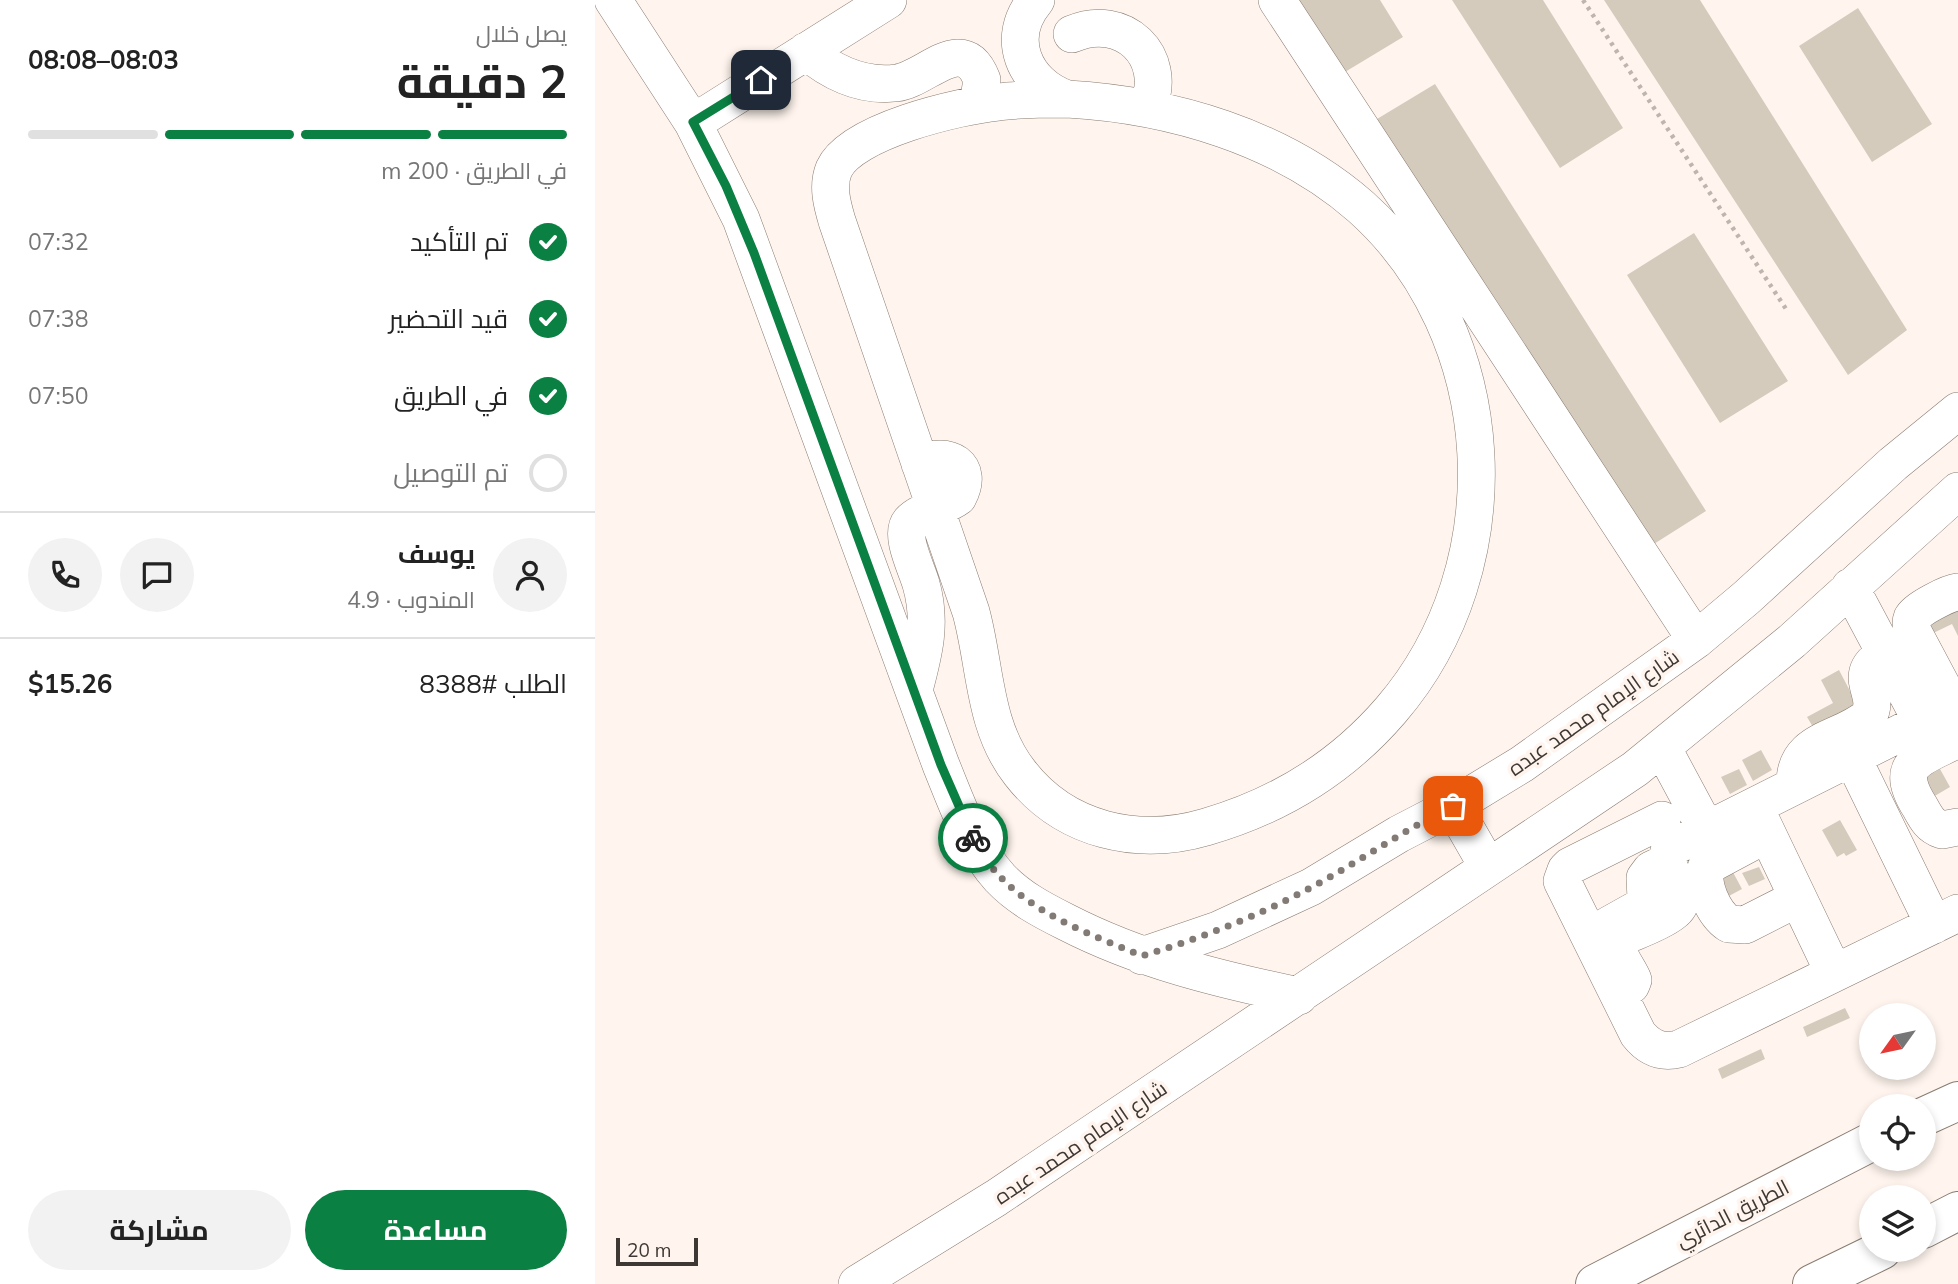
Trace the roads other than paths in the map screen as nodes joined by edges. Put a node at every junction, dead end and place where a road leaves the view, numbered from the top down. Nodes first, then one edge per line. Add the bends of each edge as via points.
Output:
1 (613, 0) edge
2 (888, 0) edge
3 (1036, 0) edge
4 (1277, 0) edge
5 (1072, 34) dead end
6 (806, 51) junction
7 (1067, 99) junction
8 (973, 106) junction
9 (1148, 107) junction
10 (693, 122) junction
11 (1958, 411) edge
12 (1958, 491) edge
13 (936, 509) junction
14 (1850, 587) junction
15 (1958, 592) edge
16 (1696, 640) junction
17 (1886, 653) junction
18 (914, 690) junction
19 (1948, 718) edge
20 (1862, 752) junction
21 (1648, 758) junction
22 (1795, 785) junction
23 (1453, 806) junction
24 (1761, 820) junction
25 (1958, 827) edge
26 (1678, 839) junction
27 (1488, 867) junction
28 (1798, 898) junction
29 (1948, 918) edge
30 (1607, 926) dead end
31 (1142, 956) junction
32 (1834, 974) junction
33 (1618, 993) junction
34 (1299, 996) junction
35 (1958, 1101) edge
36 (1936, 1111) edge
37 (1859, 1148) edge
38 (1958, 1211) edge
39 (1936, 1222) edge
40 (1859, 1261) edge
41 (857, 1284) edge
42 (1595, 1284) edge
43 (1812, 1284) edge

1 - 10 street
2 - 6 street
3 - 7 street via 1024,17 1022,56 1034,79
4 - 16 street
5 - 9 street via 1106,27 1137,42 1153,73
6 - 8 street via 843,75 887,83 905,82 947,59 965,59 982,80
6 - 10 street
7 - 8 street
7 - 9 street
8 - 13 street via 861,141 841,158 831,181 837,221 920,464 944,457 962,473 958,497
9 - 13 street via 1250,140 1336,187 1405,256 1440,310 1471,402 1477,467 1465,563 1430,653 1370,733 1291,793 1230,821 1164,836 1095,828 1044,798 1006,753 989,709 974,624
10 - 18 street via 754,253
11 - 16 street, شارع الإمام محمد عبده
12 - 14 street, شارع الإمام محمد عبده
13 - 18 street via 913,519 906,532 927,617 925,652
14 - 17 street
14 - 21 street, شارع الإمام محمد عبده
15 - 19 street via 1916,612 1911,620
16 - 23 street, شارع الإمام محمد عبده via 1522,764
17 - 19 street
17 - 22 street via 1868,671 1866,683 1873,703 1868,717 1810,748 1797,765
18 - 31 street via 957,804 975,842 1000,877 1031,904
19 - 20 street
19 - 25 street via 1909,770 1907,781 1930,823 1942,830
20 - 22 street
20 - 29 street
21 - 26 street
21 - 27 street, شارع الإمام محمد عبده
22 - 24 street
23 - 27 street
23 - 31 street, شارع الإمام محمد عبده via 1265,910
24 - 26 street
24 - 28 street
24 - 28 street via 1707,866 1704,882 1717,912 1729,924 1745,925
26 - 30 street via 1645,878 1646,899 1641,909
26 - 33 street via 1680,904 1672,914 1619,939 1618,951 1633,983
26 - 33 street via 1570,866 1563,875 1563,886
27 - 34 street, شارع الإمام محمد عبده
28 - 32 street
29 - 32 street
31 - 34 street
32 - 33 street via 1670,1051 1644,1042
34 - 41 street, شارع الإمام محمد عبده via 996,1198
35 - 36 highway
37 - 42 highway, الطريق الدائري
38 - 39 highway
40 - 43 highway

